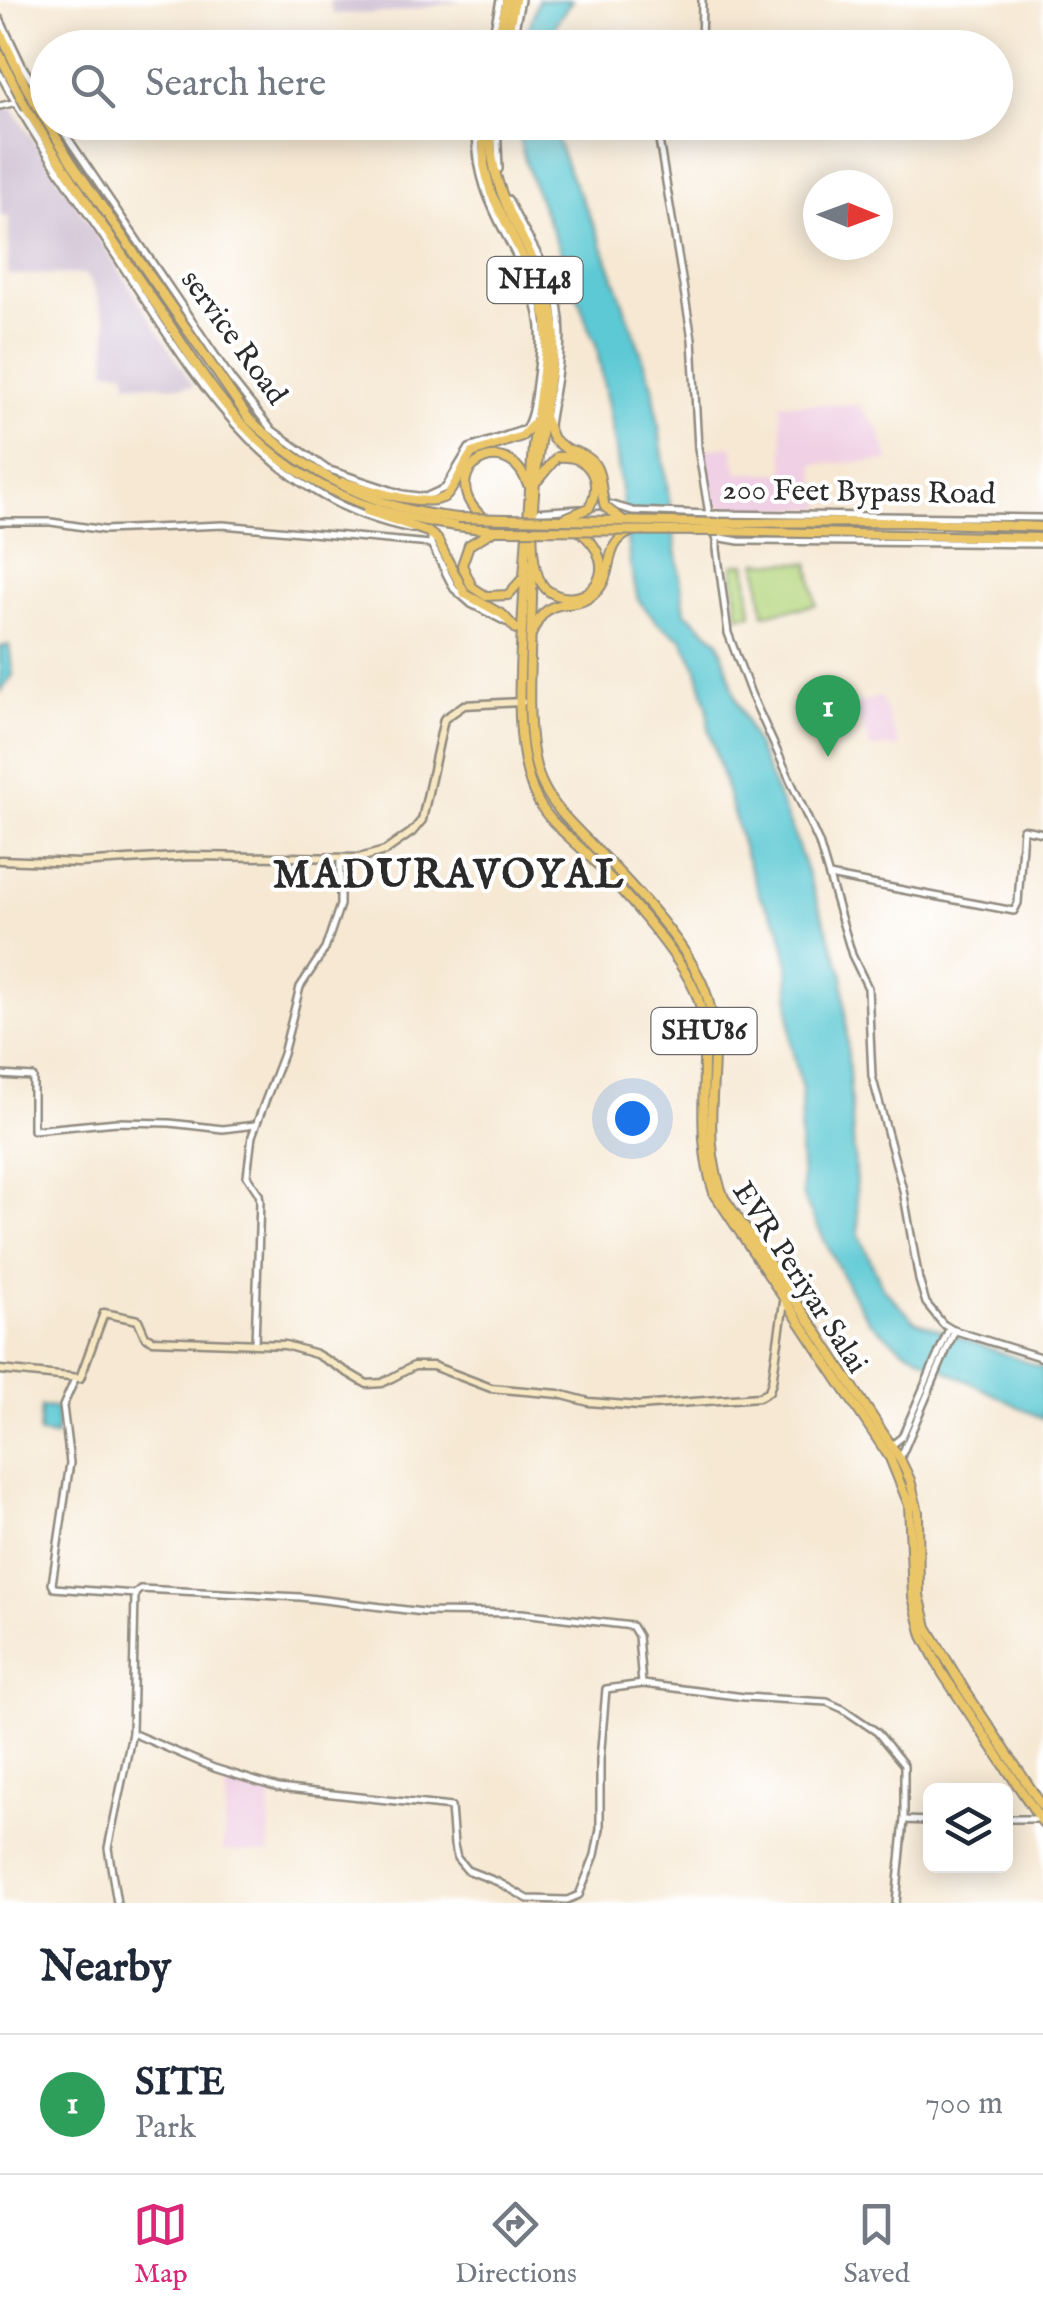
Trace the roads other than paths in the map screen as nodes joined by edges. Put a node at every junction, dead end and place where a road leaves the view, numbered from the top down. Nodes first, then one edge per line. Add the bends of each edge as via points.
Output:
1 (503, 0) edge
2 (518, 0) edge
3 (702, 0) edge
4 (0, 20) edge
5 (497, 30) edge
6 (512, 30) edge
7 (701, 30) edge
8 (0, 32) edge
9 (0, 55) edge
10 (30, 71) edge
11 (0, 74) edge
12 (30, 94) edge
13 (30, 98) edge
14 (15, 102) junction
15 (0, 106) edge
16 (30, 114) edge
17 (30, 130) edge
18 (37, 140) edge
19 (46, 140) edge
20 (59, 140) edge
21 (70, 140) edge
22 (482, 140) edge
23 (492, 140) edge
24 (659, 140) edge
25 (553, 382) junction
26 (537, 416) junction
27 (548, 428) junction
28 (536, 447) joint
29 (315, 473) junction
30 (532, 487) junction
31 (351, 502) junction
32 (533, 512) junction
33 (1043, 518) edge
34 (487, 521) junction
35 (546, 521) junction
36 (0, 522) edge
37 (458, 523) junction
38 (716, 524) junction
39 (634, 526) junction
40 (1043, 527) edge
41 (421, 529) junction
42 (495, 530) junction
43 (579, 531) junction
44 (431, 540) junction
45 (1043, 541) edge
46 (528, 565) junction
47 (560, 600) junction
48 (516, 629) joint
49 (532, 633) junction
50 (523, 646) junction
51 (522, 702) junction
52 (1043, 833) edge
53 (602, 854) junction
54 (0, 860) edge
55 (340, 860) junction
56 (593, 861) junction
57 (829, 876) junction
58 (0, 1075) edge
59 (706, 1111) junction
60 (255, 1125) junction
61 (784, 1302) junction
62 (952, 1329) junction
63 (948, 1337) junction
64 (255, 1343) junction
65 (828, 1347) junction
66 (819, 1354) junction
67 (1043, 1358) edge
68 (0, 1370) edge
69 (75, 1380) junction
70 (895, 1444) junction
71 (900, 1459) junction
72 (134, 1594) junction
73 (642, 1684) junction
74 (132, 1732) junction
75 (1043, 1807) edge
76 (1013, 1819) edge
77 (904, 1820) junction
78 (923, 1821) edge
79 (1042, 1821) edge
80 (117, 1903) edge
81 (896, 1903) edge

1 - 5 main road
2 - 6 main road
3 - 7 street
4 - 10 street
8 - 12 main road, bridge
9 - 16 main road, bridge
11 - 14 street
13 - 14 street
14 - 15 street
14 - 17 street
18 - 41 street via 220,410 260,451 324,497 367,517
19 - 31 main road, bridge via 241,424 311,481
20 - 29 main road, bridge via 249,419
21 - 26 street, service Road via 232,380 271,429 327,468 425,497 445,488 469,448 522,431
22 - 26 main road, NH48 via 491,192 547,321
23 - 25 main road, NH48 via 497,187 553,309
24 - 38 street via 692,339 698,448
25 - 26 main road, NH48
25 - 27 street
26 - 27 main road
26 - 28 main road, NH48
26 - 29 main road via 522,436 472,453 440,501
27 - 39 main road, bridge via 556,442 595,463 605,507
28 - 30 main road, SHU86
29 - 37 main road
30 - 32 main road, SHU86
30 - 34 main road via 512,461 492,456 477,463 467,476 465,497
30 - 35 main road, bridge via 557,457 573,457 596,480 590,508
30 - 46 main road, SHU86
31 - 37 main road via 434,525
31 - 41 main road
32 - 38 street, 200 Feet Bypass Road via 609,504
32 - 46 main road, SHU86
33 - 38 street, 200 Feet Bypass Road
34 - 35 main road, bridge
34 - 37 main road, bridge
35 - 39 main road, bridge
36 - 44 street via 104,530 223,526
37 - 42 main road
38 - 39 main road, bridge
38 - 40 main road
38 - 45 main road
38 - 57 street via 728,634
39 - 43 main road, bridge
39 - 47 main road via 615,543 593,596 574,604
41 - 44 main road
42 - 43 main road, bridge
42 - 46 main road via 473,541 463,561 468,582 483,594 508,595
43 - 47 main road via 598,549 601,572 586,593
44 - 48 main road via 437,539 465,594 503,614
46 - 47 main road
46 - 49 main road, SHU86
46 - 50 main road, SHU86
47 - 49 main road via 543,612
48 - 50 street
49 - 53 main road, EVR Periyar Salai / SHU86 via 534,762 560,812
50 - 51 main road, EVR Periyar Salai / SHU86
51 - 55 main road via 464,705 444,719 418,827 386,851
51 - 56 main road, EVR Periyar Salai / SHU86 via 521,745 538,802
52 - 57 street via 1023,829 1014,910
53 - 56 main road
53 - 59 main road, EVR Periyar Salai / SHU86 via 678,944 706,994 714,1034
54 - 55 main road
55 - 60 street via 342,895 334,926 300,986
56 - 59 main road, EVR Periyar Salai / SHU86 via 674,957 698,998
57 - 62 street via 868,988 872,1076 919,1280 926,1303
58 - 60 street via 33,1078 33,1130 117,1122
59 - 61 main road, EVR Periyar Salai / SHU86 via 704,1152 715,1194
59 - 65 main road, EVR Periyar Salai / SHU86 via 724,1198
60 - 64 street via 247,1168 260,1194
61 - 64 main road via 772,1382 759,1398 639,1406 589,1402 490,1388 433,1366 367,1384 310,1351
61 - 66 main road, EVR Periyar Salai / SHU86
62 - 63 street
62 - 67 street
63 - 70 street
63 - 71 street
64 - 69 main road via 152,1340 138,1320 104,1312 83,1374
65 - 66 main road
65 - 70 main road, EVR Periyar Salai / SHU86
66 - 79 main road, EVR Periyar Salai / SHU86 via 902,1481 923,1636
68 - 69 main road
69 - 72 street via 63,1406 70,1463 52,1584
70 - 71 main road, EVR Periyar Salai / SHU86
71 - 75 main road, EVR Periyar Salai / SHU86 via 918,1512 919,1595 927,1627
72 - 73 street via 140,1589 300,1597 632,1626
72 - 74 street
73 - 74 street via 606,1690 600,1830 574,1899 528,1899 467,1870 457,1858 451,1807 278,1788
73 - 77 street via 844,1709 877,1732 904,1764
74 - 80 street via 108,1848
76 - 79 street
77 - 78 street
77 - 81 street

